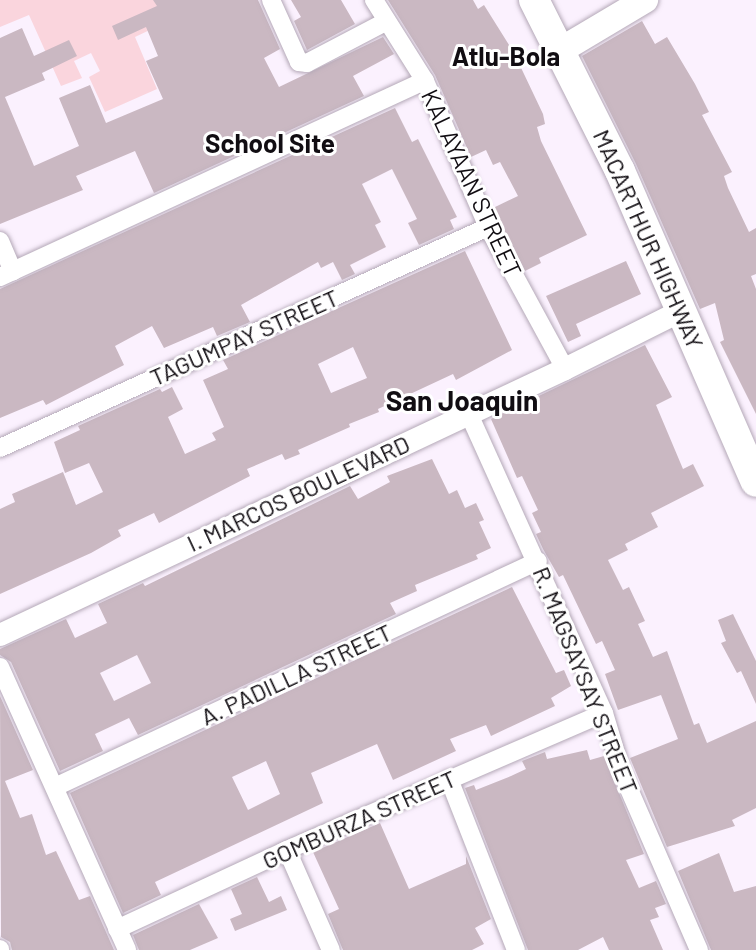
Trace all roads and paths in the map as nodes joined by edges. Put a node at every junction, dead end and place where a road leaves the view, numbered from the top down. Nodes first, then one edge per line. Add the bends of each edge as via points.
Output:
1 (271, 0) edge
2 (374, 0) edge
3 (534, 0) edge
4 (645, 0) edge
5 (387, 21) junction
6 (561, 50) junction
7 (425, 81) junction
8 (488, 227) junction
9 (0, 241) edge
10 (6, 274) edge
11 (683, 310) junction
12 (565, 369) junction
13 (468, 412) junction
14 (0, 448) edge
15 (756, 482) edge
16 (538, 561) junction
17 (0, 635) edge
18 (0, 667) edge
19 (604, 713) junction
20 (449, 779) junction
21 (55, 787) junction
22 (287, 850) junction
23 (117, 929) junction
24 (127, 950) edge
25 (331, 950) edge
26 (516, 950) edge
27 (699, 950) edge

1 - 5 street via 299,62 307,63
2 - 5 street, KALAYAAN STREET
3 - 6 highway, MACARTHUR HIGHWAY
4 - 6 main road
5 - 7 street, KALAYAAN STREET
6 - 11 highway, MACARTHUR HIGHWAY
7 - 8 street, KALAYAAN STREET
7 - 10 street
8 - 12 street, KALAYAAN STREET
8 - 14 street, TAGUMPAY STREET
9 - 10 street
11 - 12 street, I. MARCOS BOULEVARD
11 - 15 highway, MACARTHUR HIGHWAY
12 - 13 street, I. MARCOS BOULEVARD
13 - 16 street, R. MAGSAYSAY STREET
13 - 17 street, I. MARCOS BOULEVARD
16 - 19 street, R. MAGSAYSAY STREET
16 - 21 street, A. PADILLA STREET
18 - 21 street
19 - 20 street, GOMBURZA STREET
19 - 27 street, R. MAGSAYSAY STREET via 622,773
20 - 22 street, GOMBURZA STREET
20 - 26 street
21 - 23 street
22 - 23 street, GOMBURZA STREET
22 - 25 street
23 - 24 street

